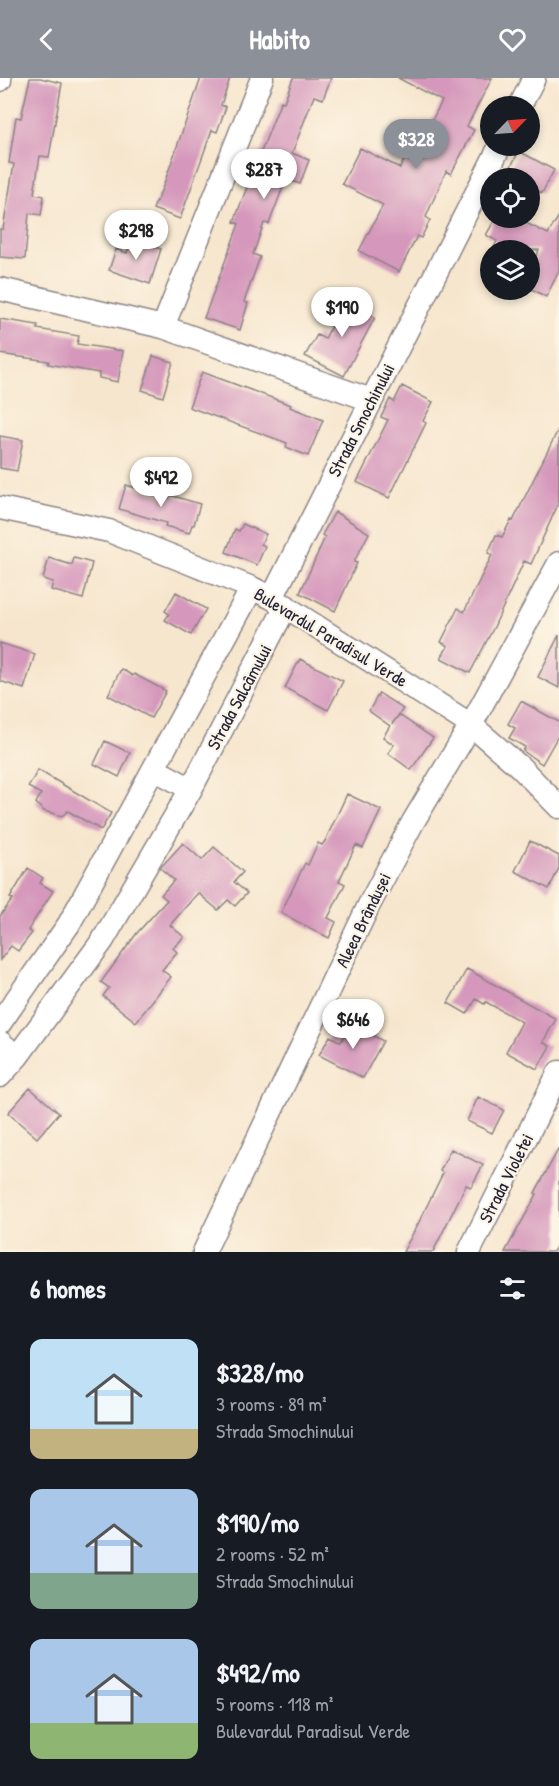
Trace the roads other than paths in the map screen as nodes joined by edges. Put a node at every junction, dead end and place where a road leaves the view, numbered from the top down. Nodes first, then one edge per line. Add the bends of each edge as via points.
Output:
1 (262, 78) edge
2 (534, 78) edge
3 (525, 96) edge
4 (495, 156) edge
5 (0, 288) edge
6 (163, 327) junction
7 (371, 400) junction
8 (0, 508) edge
9 (559, 563) edge
10 (270, 597) junction
11 (471, 725) junction
12 (154, 769) junction
13 (191, 789) junction
14 (559, 807) edge
15 (69, 924) junction
16 (102, 940) junction
17 (0, 1023) edge
18 (0, 1042) edge
19 (17, 1057) junction
20 (559, 1072) edge
21 (0, 1076) edge
22 (204, 1252) edge
23 (469, 1252) edge

1 - 6 street
2 - 3 street
4 - 7 street, Strada Smochinului
5 - 6 street
6 - 7 street
7 - 10 street, Strada Smochinului
8 - 10 street, Bulevardul Paradisul Verde via 109,531
9 - 11 street, Aleea Brândușei
10 - 11 street, Bulevardul Paradisul Verde
10 - 12 street
10 - 13 street, Strada Salcâmului
11 - 14 street, Bulevardul Paradisul Verde
11 - 22 street, Aleea Brândușei via 412,822 369,905
12 - 13 street
12 - 15 street
13 - 16 street, Strada Salcâmului
15 - 16 street
15 - 17 street
16 - 19 street, Strada Salcâmului
18 - 19 street
19 - 21 street, Strada Salcâmului
20 - 23 street, Strada Violetei

